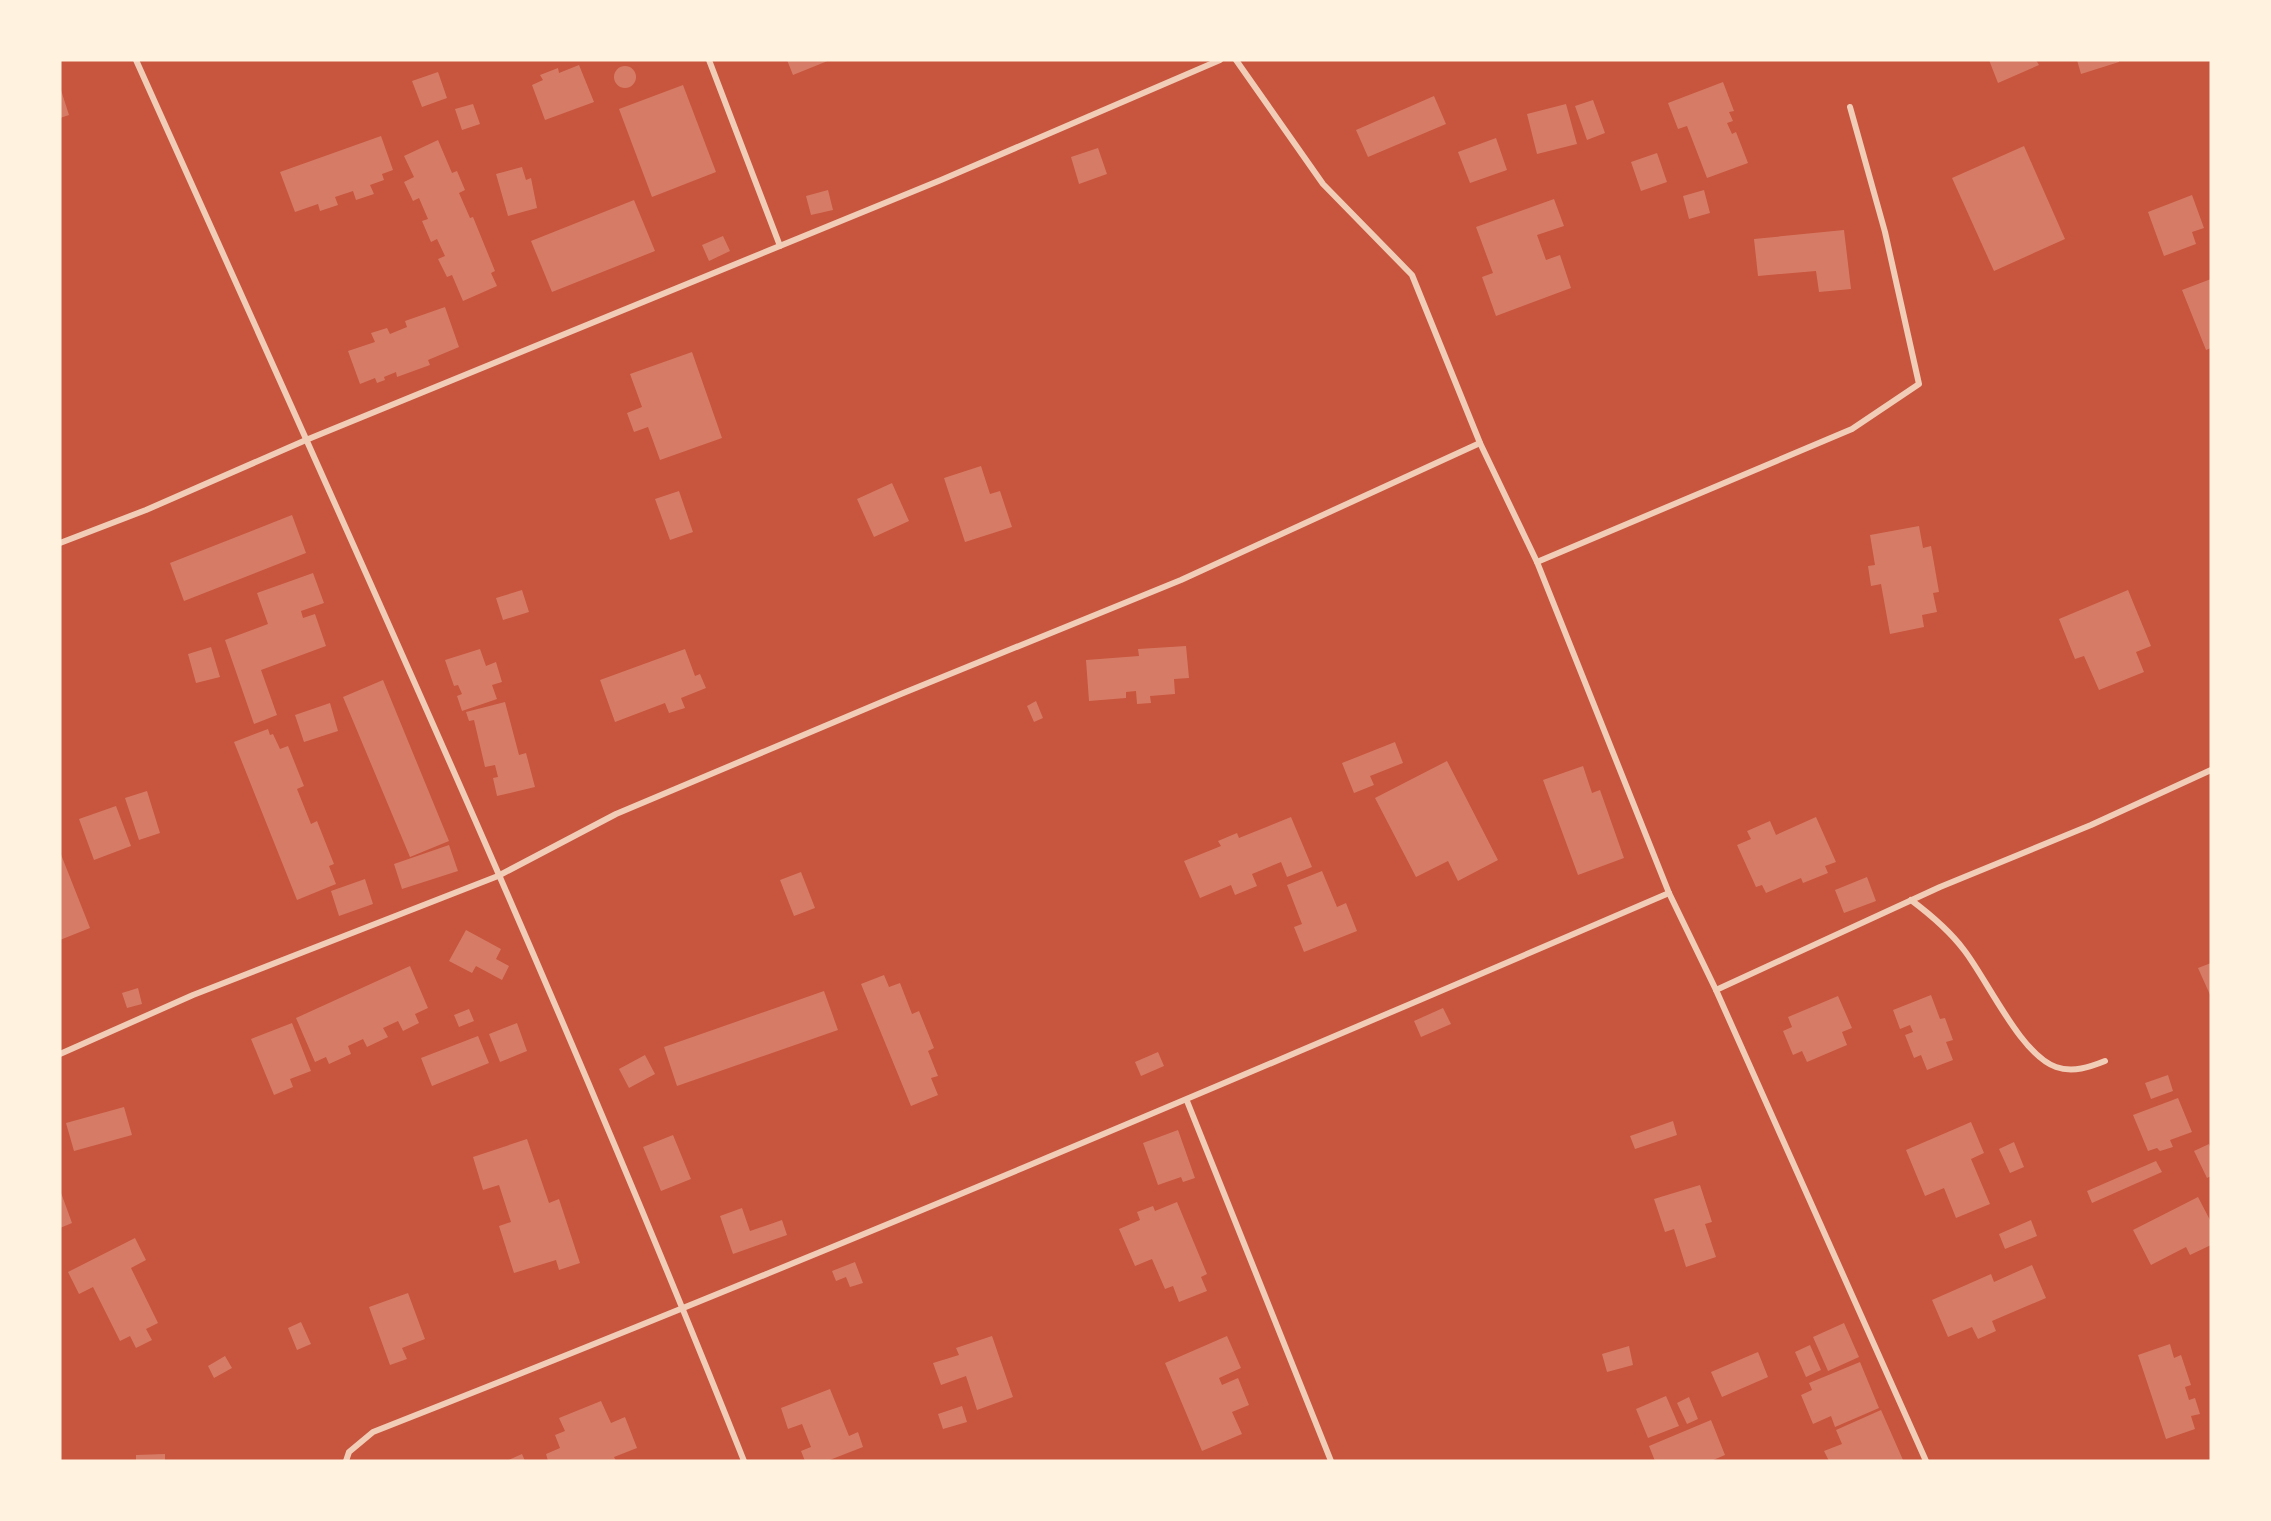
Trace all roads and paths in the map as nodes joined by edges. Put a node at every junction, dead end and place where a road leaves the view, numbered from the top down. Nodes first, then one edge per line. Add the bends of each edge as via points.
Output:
1 (136, 60) edge
2 (709, 60) edge
3 (1220, 60) edge
4 (1236, 60) edge
5 (1850, 107) dead end
6 (780, 246) junction
7 (306, 440) junction
8 (1480, 443) junction
9 (60, 543) edge
10 (1537, 562) junction
11 (2211, 770) edge
12 (498, 876) junction
13 (1669, 893) junction
14 (1911, 900) junction
15 (1716, 990) junction
16 (60, 1054) edge
17 (2105, 1061) dead end
18 (1187, 1101) junction
19 (683, 1309) junction
20 (346, 1461) edge
21 (744, 1461) edge
22 (1332, 1461) edge
23 (1926, 1461) edge

1 - 7 street
2 - 6 street
3 - 6 street
4 - 8 street via 1323,184 1412,275
5 - 10 street via 1885,232 1919,384 1852,429
6 - 7 street
7 - 9 street
7 - 12 street
8 - 10 street
8 - 12 street via 1181,580 616,814
10 - 13 street
11 - 14 street
12 - 16 street via 193,995
12 - 19 street
13 - 15 street
13 - 18 street
14 - 15 street
14 - 17 street via 1942,923 1964,950 2031,1051 2056,1067 2080,1070
15 - 23 street
18 - 19 street
18 - 22 street
19 - 20 street via 373,1432 349,1452
19 - 21 street

